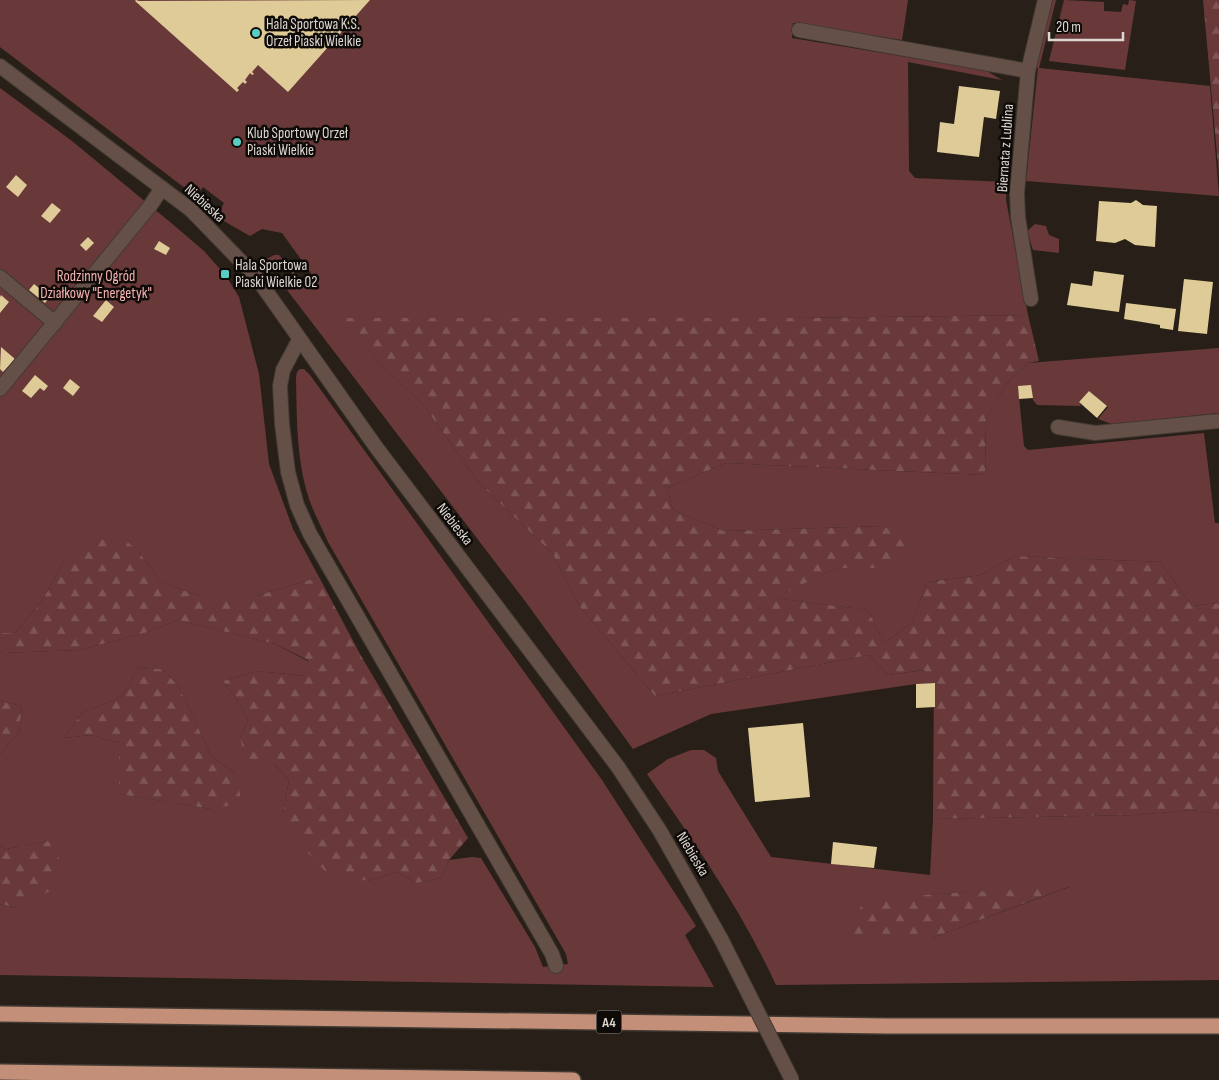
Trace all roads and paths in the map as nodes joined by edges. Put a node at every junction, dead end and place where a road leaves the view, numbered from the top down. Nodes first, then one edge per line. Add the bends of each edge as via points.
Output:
1 (1046, 0) edge
2 (799, 30) dead end
3 (0, 66) edge
4 (1028, 71) junction
5 (162, 188) junction
6 (0, 277) edge
7 (1031, 299) dead end
8 (55, 323) junction
9 (299, 340) junction
10 (0, 389) edge
11 (1219, 421) edge
12 (1058, 427) dead end
13 (556, 966) dead end
14 (0, 1014) edge
15 (1219, 1026) edge
16 (0, 1072) edge
17 (573, 1080) edge
18 (792, 1080) edge

1 - 4 street, Biernata z Lublina
2 - 4 street
3 - 5 street, Niebieska
4 - 7 street, Biernata z Lublina via 1017,193
5 - 8 street
5 - 9 street, Niebieska via 191,210 242,261
6 - 8 street
8 - 10 street
9 - 13 street via 283,370 280,386 288,472 297,505 310,534
9 - 18 street, Niebieska, bridge via 376,448 618,767 670,848 721,939
11 - 12 street via 1095,433
14 - 15 highway, A4 via 887,1026
16 - 17 highway

